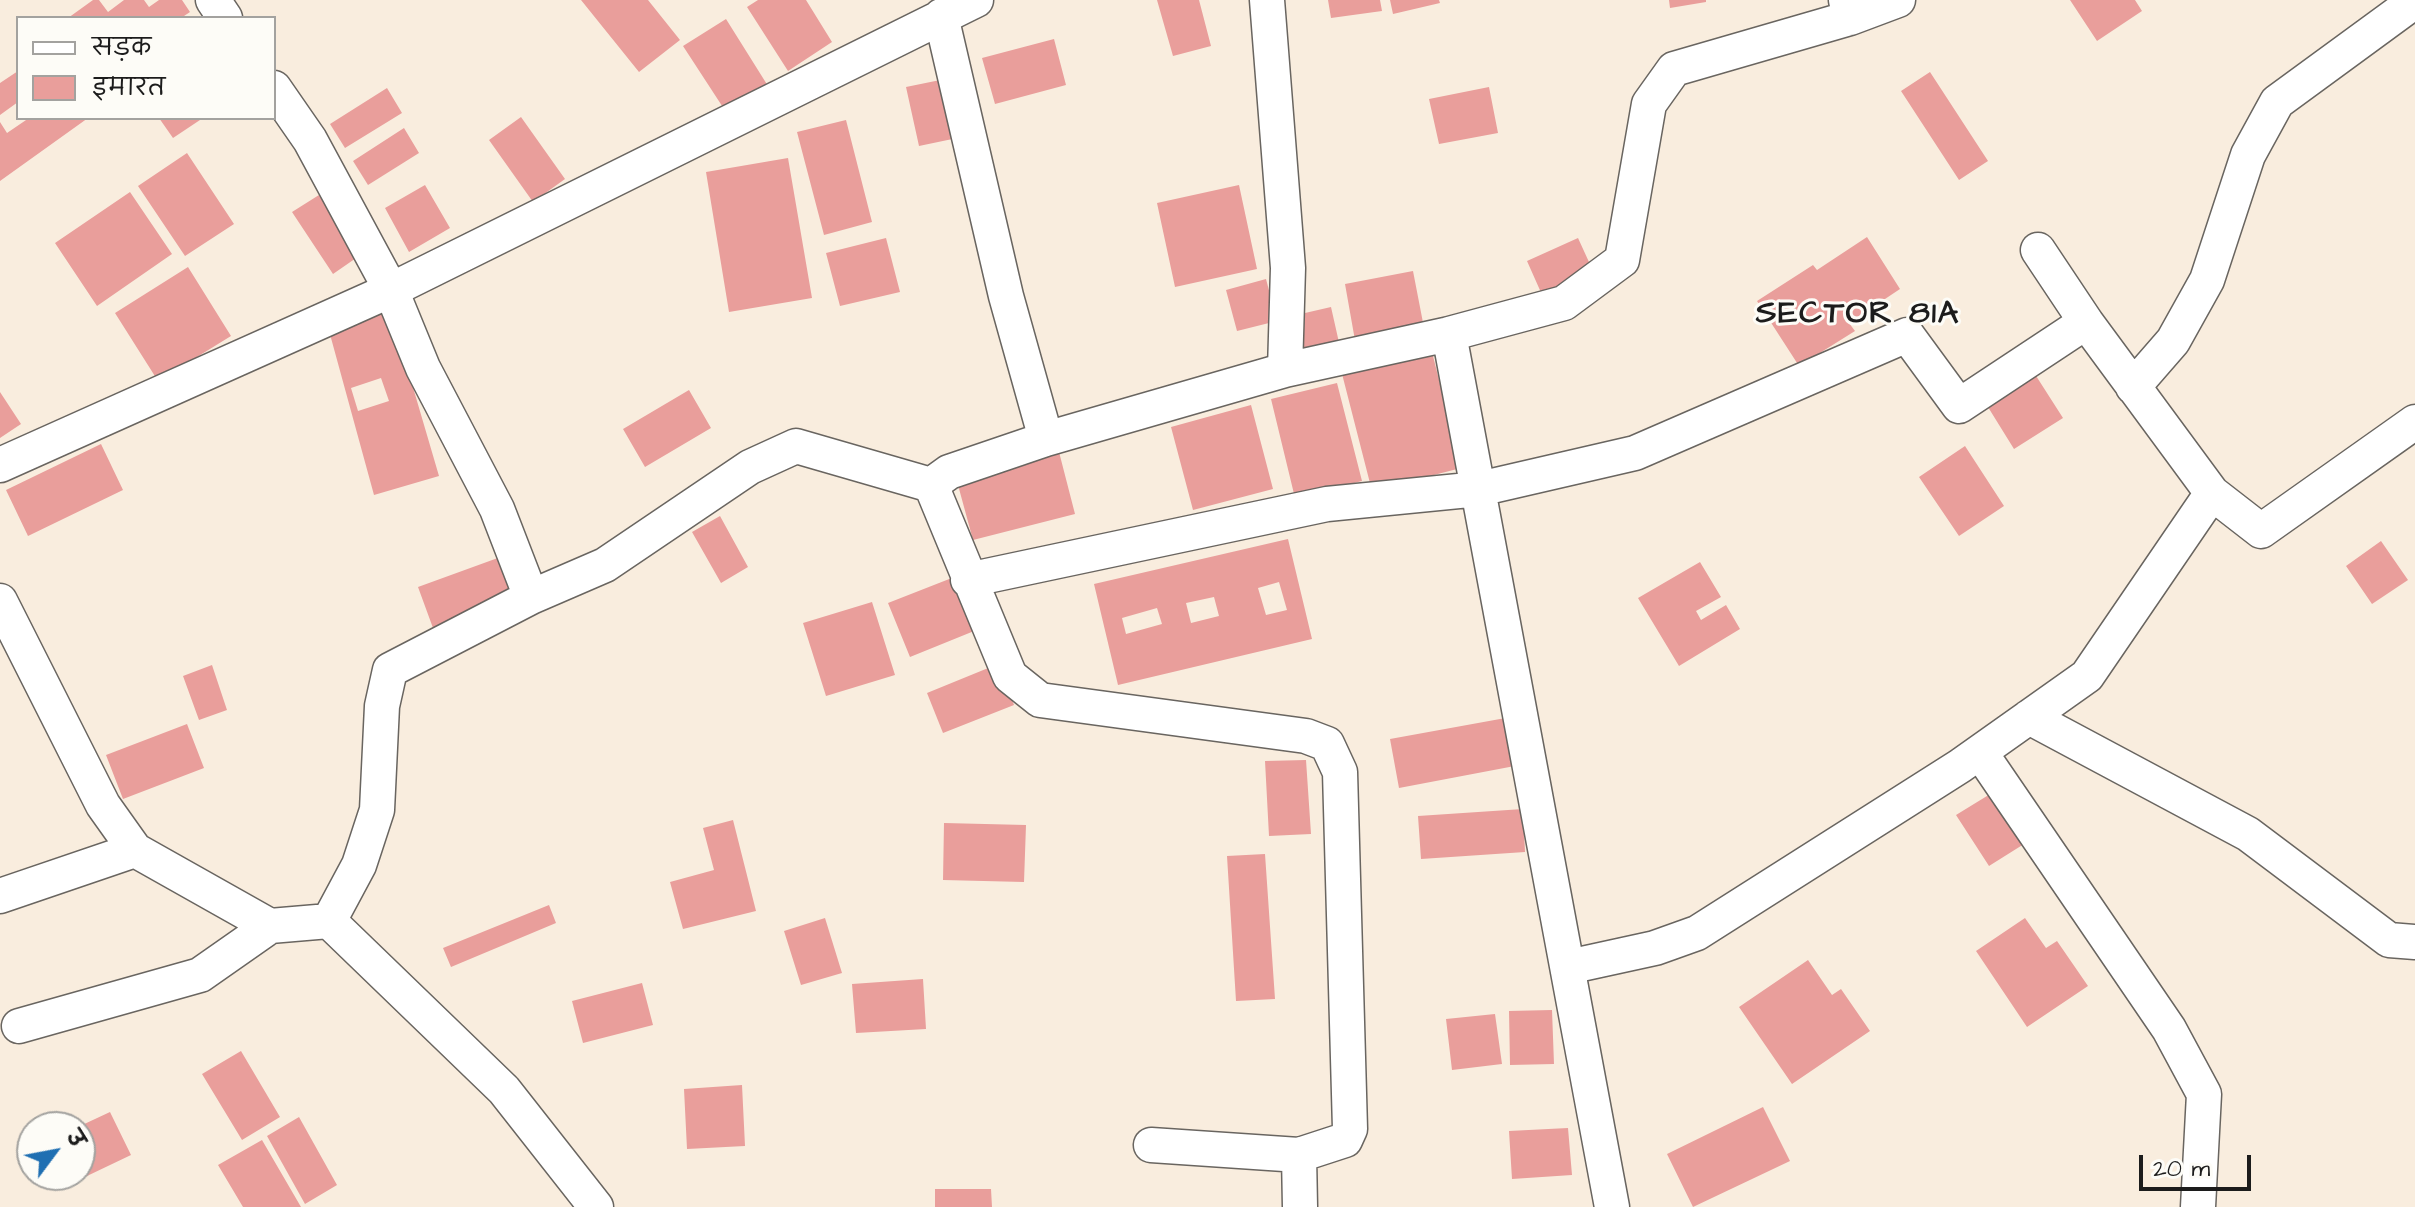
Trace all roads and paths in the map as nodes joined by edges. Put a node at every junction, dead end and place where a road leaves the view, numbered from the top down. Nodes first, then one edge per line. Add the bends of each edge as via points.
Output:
1 (976, 0) edge
2 (1267, 0) edge
3 (1898, 0) edge
4 (2415, 1) edge
5 (1848, 9) edge
6 (941, 16) junction
7 (276, 91) edge
8 (2038, 250) dead end
9 (391, 290) junction
10 (2086, 322) junction
11 (1449, 334) junction
12 (1285, 370) junction
13 (2133, 387) junction
14 (2415, 422) edge
15 (1046, 439) junction
16 (0, 465) edge
17 (931, 485) junction
18 (1479, 489) junction
19 (2212, 493) junction
20 (968, 580) junction
21 (531, 597) junction
22 (0, 601) edge
23 (2029, 717) junction
24 (1980, 752) junction
25 (135, 850) junction
26 (0, 896) edge
27 (329, 921) junction
28 (270, 926) junction
29 (2415, 942) edge
30 (1568, 967) junction
31 (19, 1026) dead end
32 (1151, 1145) dead end
33 (1299, 1155) junction
34 (596, 1207) edge
35 (1300, 1207) edge
36 (1612, 1207) edge
37 (2198, 1207) edge

1 - 6 street
2 - 12 street via 1288,268
3 - 5 street
4 - 13 street via 2277,102 2248,155 2207,280 2173,341
5 - 11 street via 1674,69 1649,104 1622,260 1564,303
6 - 9 street
6 - 15 street via 1006,296
7 - 9 street via 310,140
8 - 10 street
9 - 16 street
9 - 21 street via 423,368 497,509
10 - 13 street
10 - 18 street via 1959,406 1907,335 1635,453
11 - 12 street
11 - 18 street
12 - 15 street
13 - 19 street
14 - 19 street via 2261,531
15 - 17 street via 949,472
17 - 20 street
17 - 21 street via 796,446 750,467 605,565
18 - 20 street via 1327,504
18 - 30 street
19 - 23 street via 2087,676
20 - 33 street via 1010,676 1040,700 1306,736 1327,744 1340,772 1350,1129 1345,1140
21 - 27 street via 390,670 382,706 377,810 359,865
22 - 25 street via 103,805
23 - 24 street
23 - 29 street via 2248,834 2389,940
24 - 30 street via 1697,933
24 - 37 street via 2169,1029 2204,1094
25 - 26 street
25 - 28 street
27 - 28 street
27 - 34 street via 504,1090
28 - 31 street via 200,975
30 - 36 street
32 - 33 street
33 - 35 street

